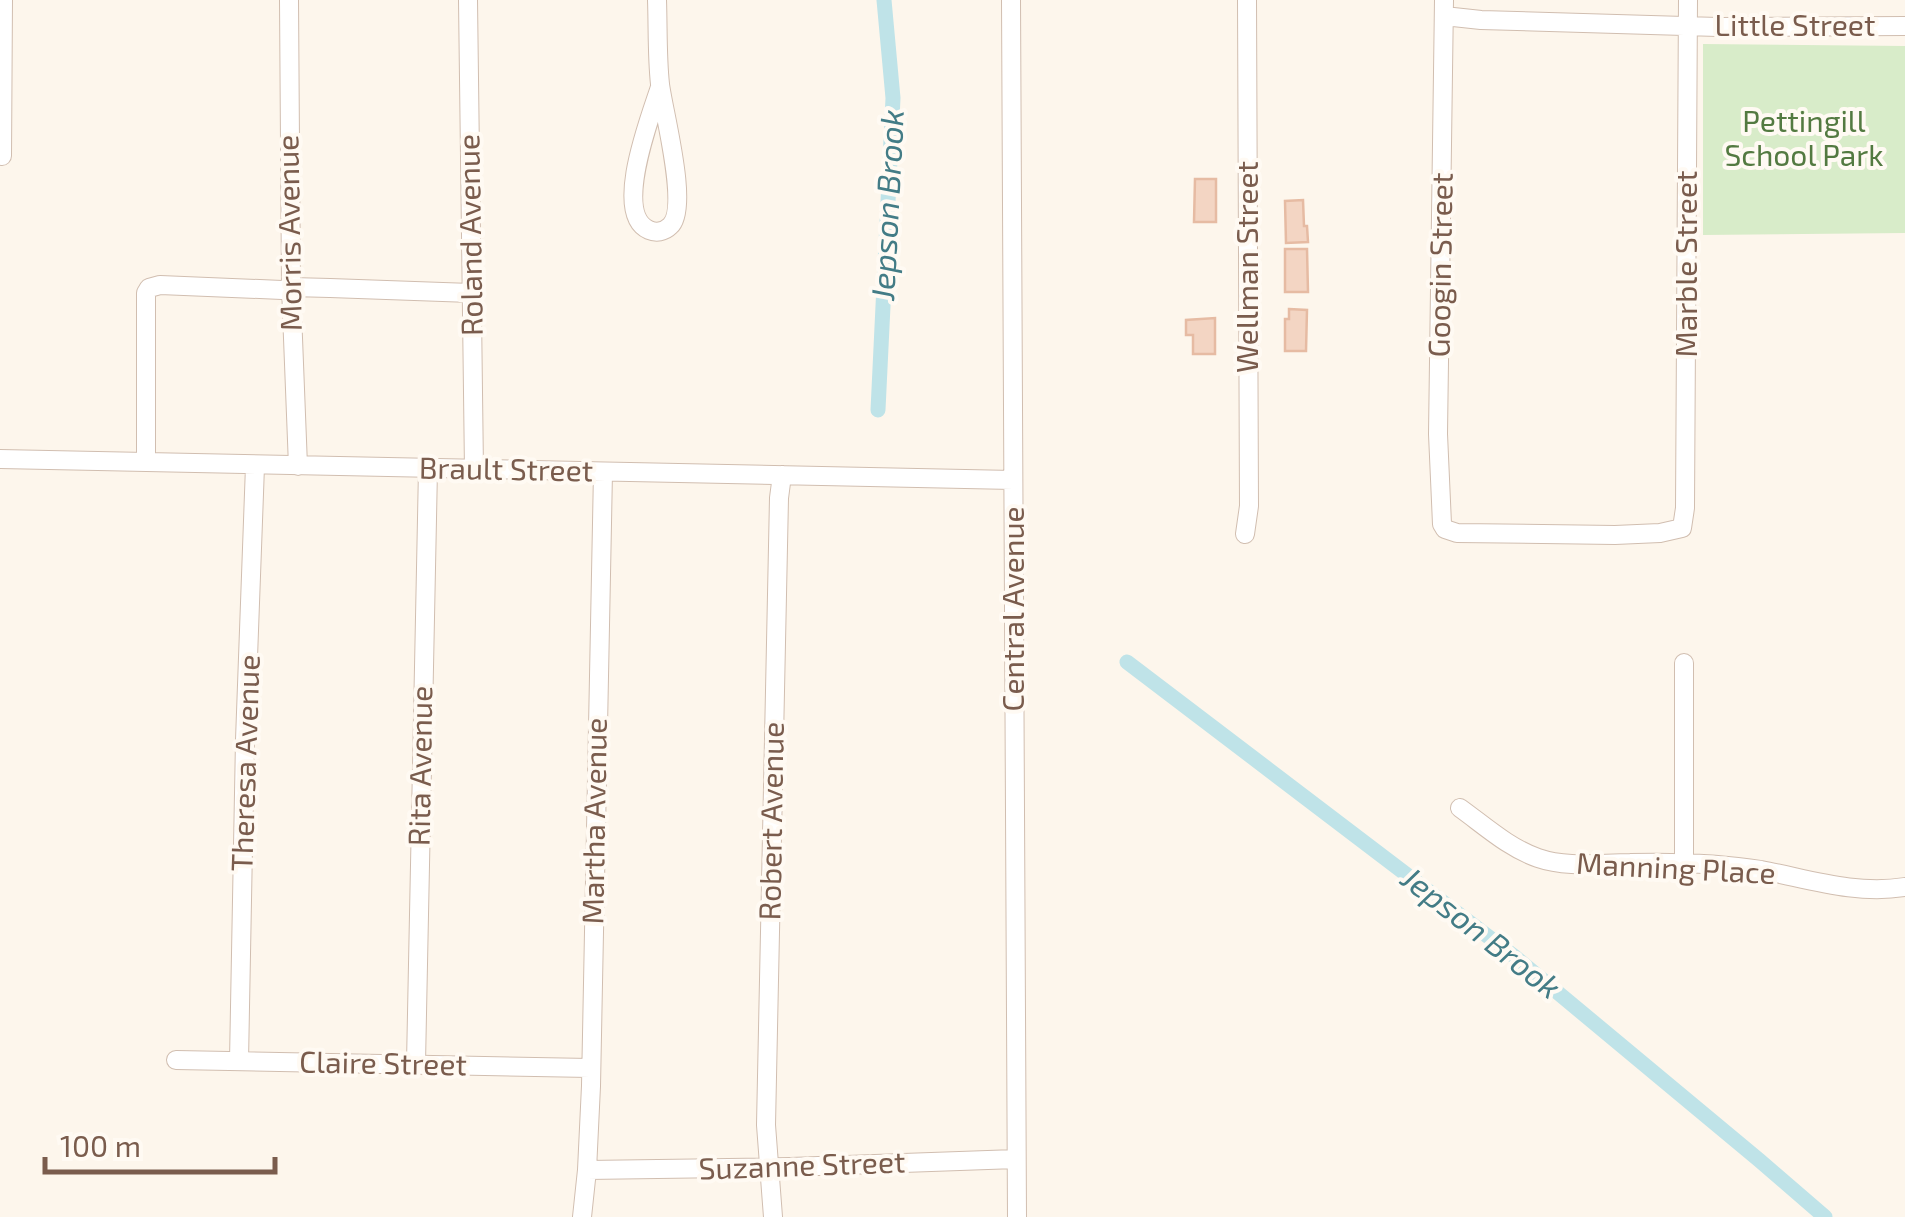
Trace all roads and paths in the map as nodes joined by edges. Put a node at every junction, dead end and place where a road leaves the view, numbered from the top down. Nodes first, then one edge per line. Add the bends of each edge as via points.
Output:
1 (3, 0) edge
2 (289, 0) edge
3 (468, 0) edge
4 (657, 0) edge
5 (1011, 0) edge
6 (1246, 0) edge
7 (1688, 0) edge
8 (1444, 8) edge
9 (1688, 26) junction
10 (1905, 26) edge
11 (660, 87) junction
12 (2, 156) edge
13 (291, 287) junction
14 (471, 293) junction
15 (0, 460) edge
16 (146, 462) junction
17 (255, 466) junction
18 (298, 466) junction
19 (428, 469) junction
20 (474, 470) junction
21 (603, 472) junction
22 (782, 475) junction
23 (1013, 480) junction
24 (1682, 528) joint
25 (1245, 534) dead end
26 (1684, 663) dead end
27 (1460, 808) dead end
28 (1684, 864) junction
29 (1905, 888) edge
30 (176, 1060) dead end
31 (239, 1060) junction
32 (416, 1063) junction
33 (590, 1068) junction
34 (1016, 1160) junction
35 (770, 1167) junction
36 (587, 1170) junction
37 (582, 1217) edge
38 (773, 1217) edge
39 (1017, 1217) edge

1 - 12 street
2 - 13 street, Morris Avenue
3 - 14 street, Roland Avenue
4 - 11 street
5 - 23 street, Central Avenue
6 - 25 street, Wellman Street
7 - 9 street, Marble Street
8 - 9 street, Little Street via 1481,20
8 - 24 street, Googin Street via 1438,434 1445,529 1615,535
9 - 10 street, Little Street
9 - 24 street, Marble Street
11 - 11 street via 632,192 638,221 654,232 672,225 678,201
13 - 14 street
13 - 16 street via 149,288
13 - 18 street, Morris Avenue
14 - 20 street, Roland Avenue
15 - 16 street, Brault Street
16 - 17 street, Brault Street
17 - 18 street, Brault Street
17 - 31 street, Theresa Avenue
18 - 19 street, Brault Street
19 - 20 street, Brault Street
19 - 32 street, Rita Avenue
20 - 21 street, Brault Street
21 - 22 street, Brault Street
21 - 33 street, Martha Avenue
22 - 23 street, Brault Street
22 - 35 street, Robert Avenue via 769,906
23 - 34 street, Central Avenue
26 - 28 street
27 - 28 street, Manning Place via 1540,859
28 - 29 street, Manning Place via 1852,889
30 - 31 street, Claire Street
31 - 32 street, Claire Street
32 - 33 street, Claire Street
33 - 36 street, Martha Avenue
34 - 35 street, Suzanne Street
34 - 39 street, Central Avenue
35 - 36 street, Suzanne Street
35 - 38 street, Robert Avenue
36 - 37 street, Martha Avenue

